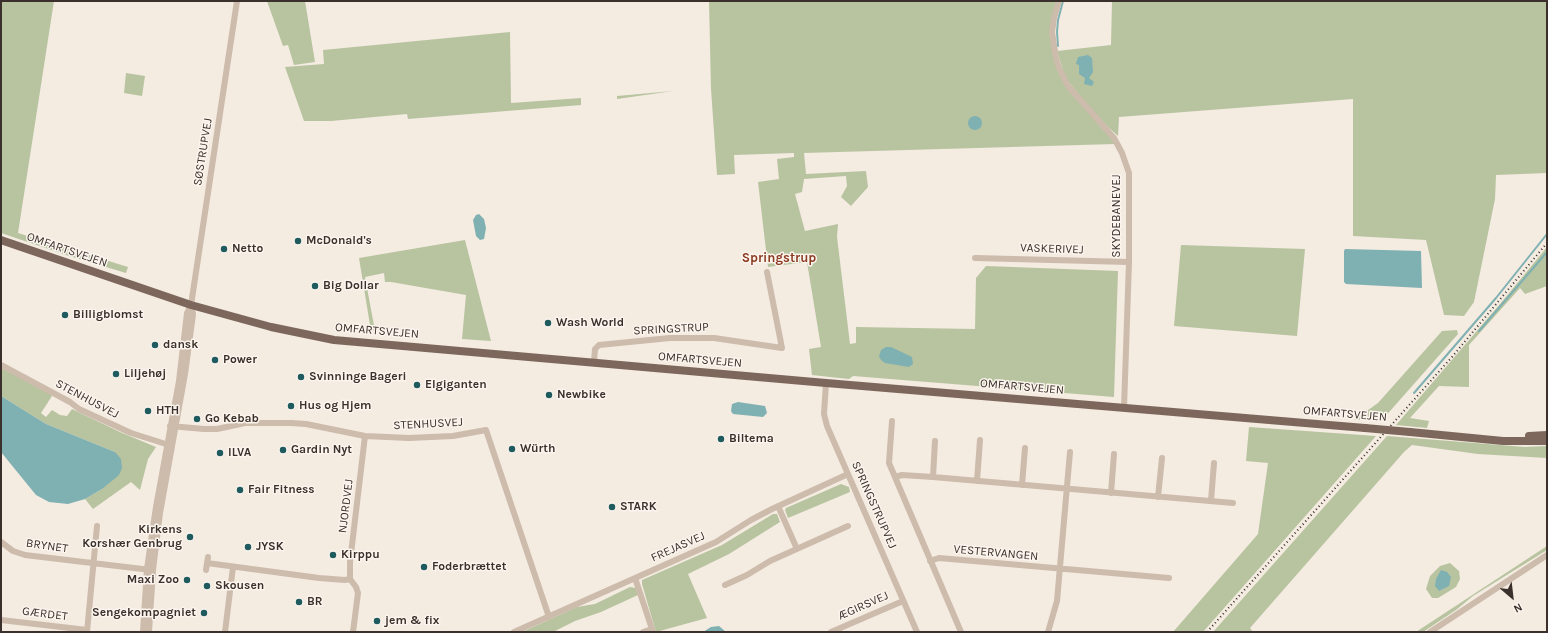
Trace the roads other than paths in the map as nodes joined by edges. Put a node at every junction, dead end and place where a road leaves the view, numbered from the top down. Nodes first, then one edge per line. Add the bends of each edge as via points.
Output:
1 (237, 1) edge
2 (1059, 1) edge
3 (1, 240) edge
4 (975, 258) dead end
5 (1128, 262) junction
6 (767, 272) dead end
7 (191, 305) junction
8 (594, 362) junction
9 (1, 365) edge
10 (826, 383) junction
11 (1124, 408) junction
12 (892, 420) dead end
13 (173, 426) junction
14 (1410, 432) junction
15 (1547, 435) edge
16 (365, 436) junction
17 (980, 440) dead end
18 (935, 441) dead end
19 (1547, 441) edge
20 (170, 445) junction
21 (1025, 448) dead end
22 (1070, 452) dead end
23 (1114, 454) dead end
24 (1162, 458) dead end
25 (1214, 463) dead end
26 (848, 474) junction
27 (895, 477) junction
28 (933, 477) junction
29 (977, 481) junction
30 (1022, 485) junction
31 (1067, 489) junction
32 (1111, 493) junction
33 (1158, 497) junction
34 (1211, 501) junction
35 (1233, 503) dead end
36 (778, 506) junction
37 (97, 526) dead end
38 (848, 526) dead end
39 (1, 542) edge
40 (797, 549) junction
41 (1547, 555) edge
42 (930, 561) junction
43 (94, 563) junction
44 (233, 567) junction
45 (150, 570) junction
46 (206, 570) dead end
47 (1060, 570) junction
48 (636, 578) junction
49 (1169, 578) dead end
50 (350, 579) junction
51 (725, 584) dead end
52 (903, 601) junction
53 (549, 617) junction
54 (1, 620) edge
55 (87, 631) edge
56 (652, 631) edge
57 (143, 632) edge
58 (149, 632) edge
59 (225, 632) edge
60 (353, 632) edge
61 (514, 632) edge
62 (643, 632) edge
63 (831, 632) edge
64 (917, 632) edge
65 (961, 632) edge
66 (1048, 632) edge
67 (1430, 632) edge

1 - 7 street, SØSTRUPVEJ
2 - 5 street, SKYDEBANEVEJ via 1052,32 1059,68 1068,86 1114,138 1127,166 1130,180
3 - 7 main road, OMFARTSVEJEN
4 - 5 street, VASKERIVEJ
5 - 11 street, SKYDEBANEVEJ
6 - 8 street, SPRINGSTRUP via 782,348 714,338 670,338 600,346 595,349
7 - 8 main road, OMFARTSVEJEN via 271,327 334,340
7 - 13 street via 193,314
8 - 10 main road, OMFARTSVEJEN
9 - 20 street, STENHUSVEJ via 79,409 131,433
10 - 11 main road, OMFARTSVEJEN
10 - 26 street, SPRINGSTRUPVEJ via 826,421
11 - 14 main road, OMFARTSVEJEN, bridge
12 - 27 street via 889,463
13 - 16 street, STENHUSVEJ via 210,429 245,424 291,423
13 - 20 street
14 - 15 main road, OMFARTSVEJEN
14 - 19 main road, OMFARTSVEJEN via 1503,441
16 - 50 street, NJORDVEJ
16 - 53 street, STENHUSVEJ via 431,438 486,430
17 - 29 street
18 - 28 street
20 - 45 street
21 - 30 street
22 - 31 street
23 - 32 street
24 - 33 street
25 - 34 street
26 - 36 street, FREJASVEJ
26 - 52 street, SPRINGSTRUPVEJ
27 - 28 street
27 - 42 street
28 - 29 street
29 - 30 street
30 - 31 street
31 - 32 street
31 - 47 street
32 - 33 street
33 - 34 street
34 - 35 street
36 - 40 street
36 - 48 street, FREJASVEJ via 723,539
37 - 43 street
38 - 40 street
39 - 43 street, BRYNET via 13,551 25,555
40 - 51 street
41 - 67 street
42 - 47 street, VESTERVANGEN via 939,558
42 - 65 street
43 - 45 street, BRYNET
43 - 55 street
44 - 46 street via 207,560
44 - 50 street
44 - 59 street
45 - 57 street
45 - 58 street
47 - 49 street, VESTERVANGEN
47 - 66 street via 1056,608
48 - 53 street, FREJASVEJ
48 - 56 street
50 - 60 street via 358,594
52 - 63 street, ÆGIRSVEJ
52 - 64 street, SPRINGSTRUPVEJ
53 - 61 street, FREJASVEJ
54 - 55 street, GÆRDET
56 - 62 street

